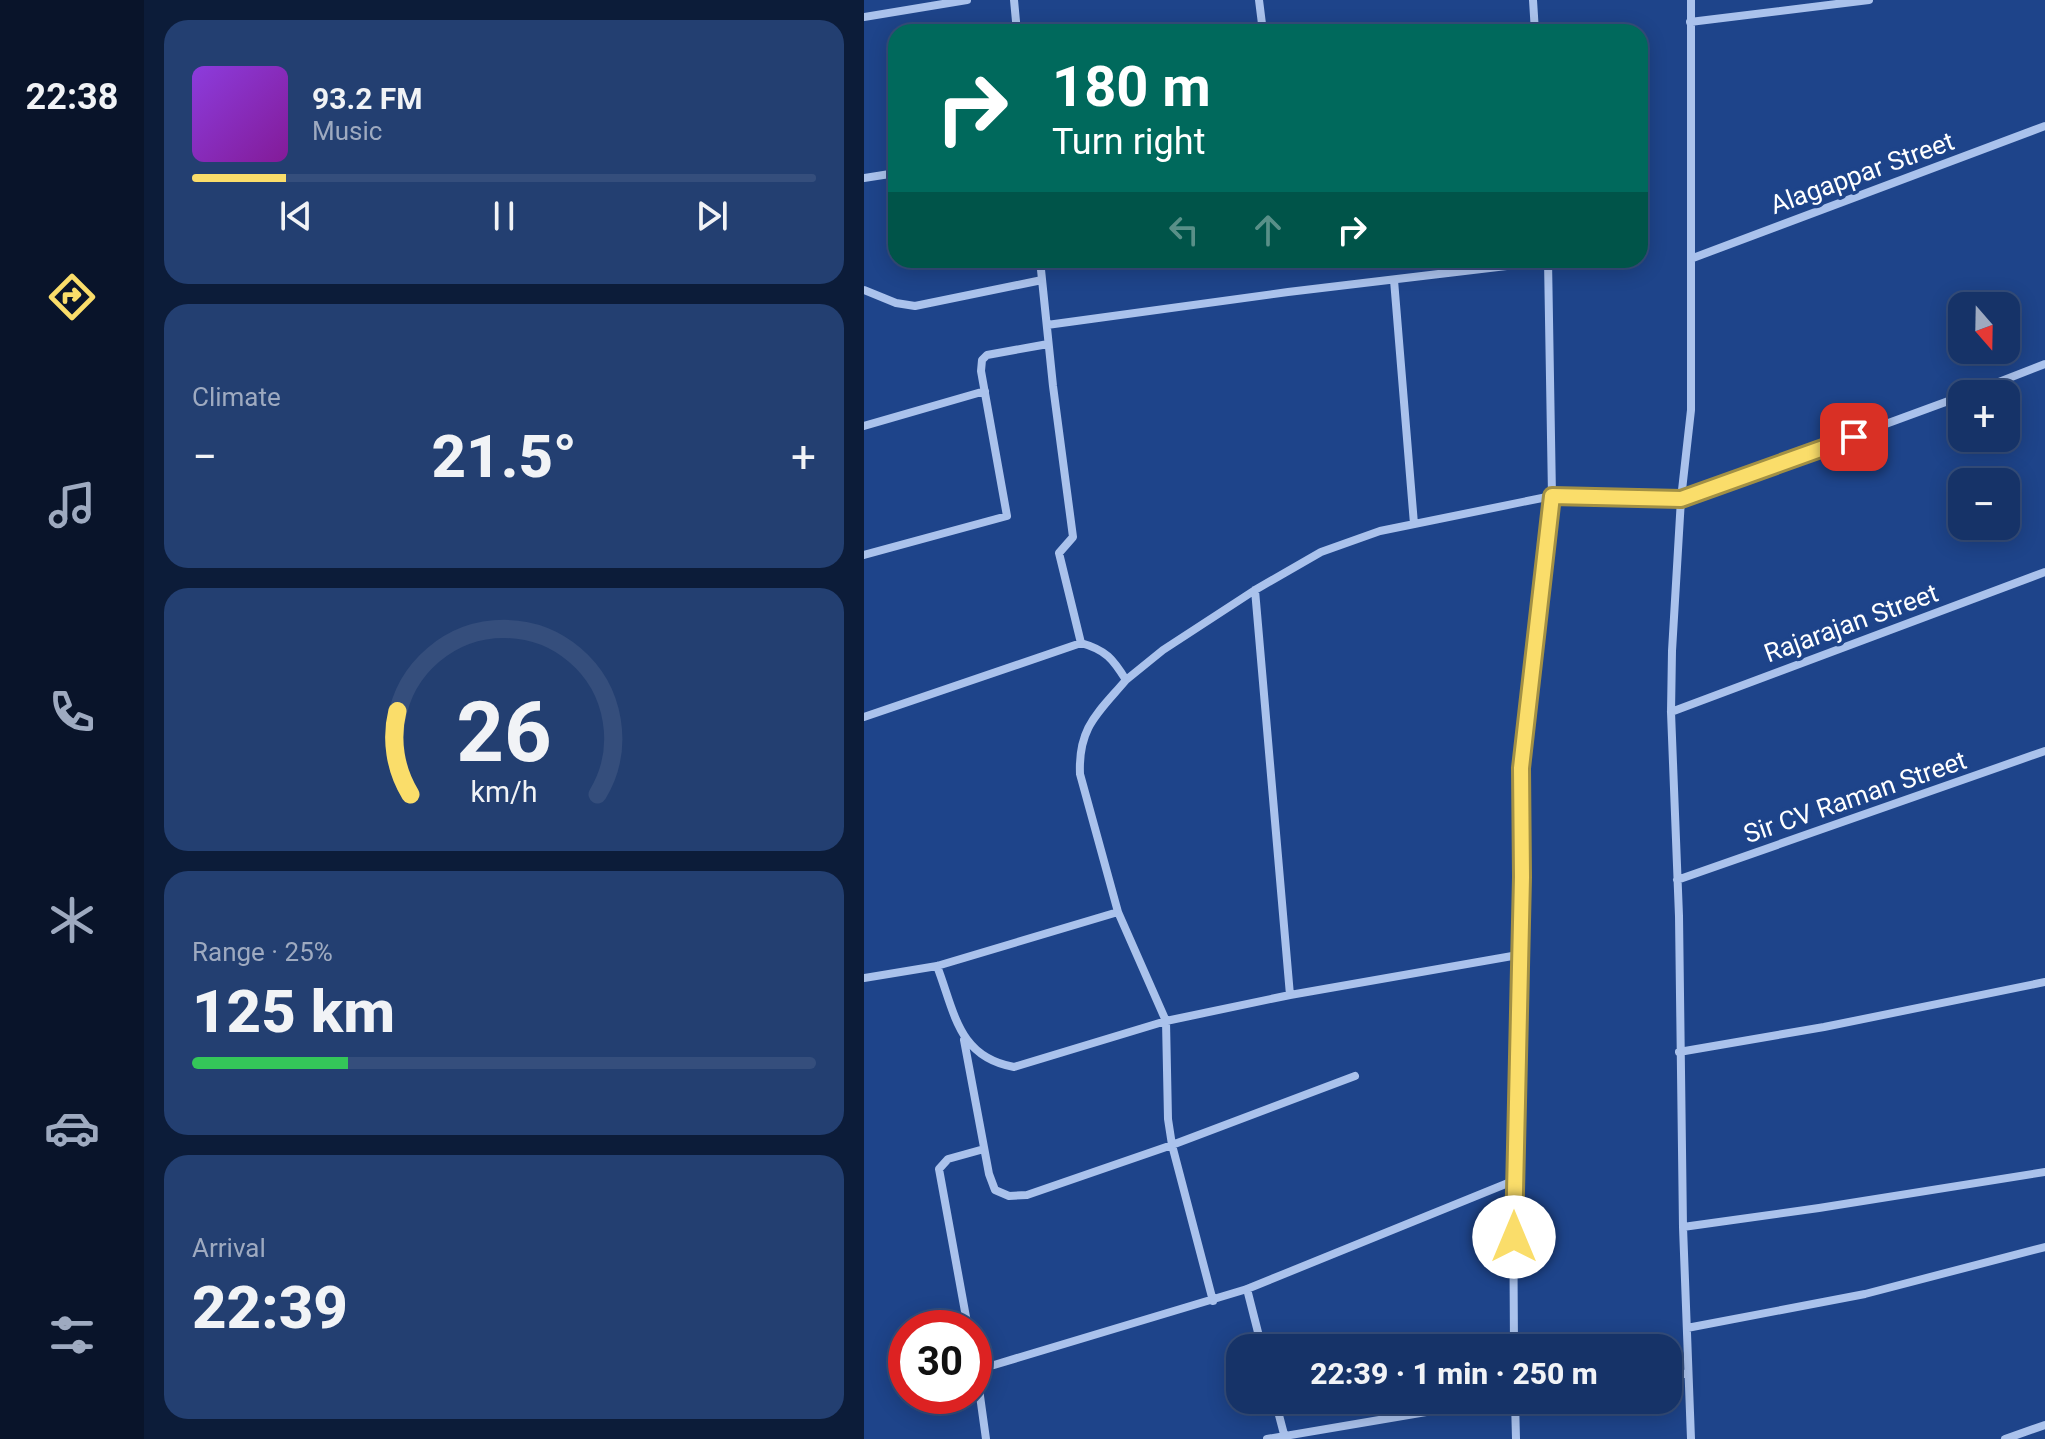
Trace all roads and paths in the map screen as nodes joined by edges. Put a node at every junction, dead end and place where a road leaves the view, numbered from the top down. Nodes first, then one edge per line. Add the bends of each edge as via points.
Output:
1 (967, 0) edge
2 (1014, 0) edge
3 (1259, 0) edge
4 (1533, 0) edge
5 (1691, 0) edge
6 (1869, 0) edge
7 (864, 17) edge
8 (1690, 22) junction
9 (1016, 24) edge
10 (1262, 24) edge
11 (1534, 24) edge
12 (2045, 126) edge
13 (888, 174) edge
14 (864, 178) edge
15 (1693, 258) junction
16 (1041, 268) edge
17 (1491, 268) edge
18 (1548, 268) edge
19 (1042, 280) junction
20 (1394, 280) junction
21 (864, 290) edge
22 (1047, 325) junction
23 (1048, 344) junction
24 (2045, 364) edge
25 (2004, 380) edge
26 (985, 391) junction
27 (1948, 401) edge
28 (864, 426) edge
29 (1552, 496) junction
30 (1681, 499) junction
31 (1414, 524) junction
32 (864, 555) edge
33 (2045, 572) edge
34 (1255, 590) junction
35 (1081, 643) junction
36 (1126, 680) junction
37 (1671, 712) junction
38 (864, 717) edge
39 (2045, 751) edge
40 (1677, 880) junction
41 (1118, 912) junction
42 (1518, 955) junction
43 (937, 966) junction
44 (864, 978) edge
45 (2045, 982) edge
46 (1290, 995) junction
47 (1166, 1021) junction
48 (964, 1037) junction
49 (1679, 1052) junction
50 (1355, 1076) dead end
51 (1172, 1145) junction
52 (984, 1149) junction
53 (2045, 1172) edge
54 (1513, 1181) junction
55 (1683, 1227) junction
56 (2045, 1247) edge
57 (1247, 1289) junction
58 (1213, 1301) junction
59 (965, 1310) edge
60 (1687, 1328) junction
61 (1258, 1334) edge
62 (1514, 1334) edge
63 (992, 1365) edge
64 (1688, 1373) junction
65 (1682, 1374) edge
66 (982, 1414) edge
67 (1279, 1414) edge
68 (1417, 1414) edge
69 (1515, 1414) edge
70 (2045, 1425) edge
71 (1285, 1437) edge
72 (986, 1439) edge
73 (1267, 1439) edge
74 (1516, 1439) edge
75 (1691, 1439) edge
76 (2005, 1439) edge

1 - 7 street
2 - 9 street
3 - 10 street
4 - 11 street
5 - 8 street
6 - 8 street
8 - 15 street
12 - 15 street, Alagappar Street
13 - 14 street
15 - 30 street via 1691,410
16 - 19 street
17 - 20 street
18 - 29 street
19 - 21 street via 915,306
19 - 22 street
20 - 22 street
20 - 31 street
22 - 23 street
23 - 26 street via 983,357
23 - 35 street via 1073,537 1059,553
24 - 25 street
26 - 28 street
26 - 32 street via 1007,516
27 - 30 street
29 - 30 street
29 - 31 street
29 - 42 street via 1521,768
30 - 37 street
31 - 34 street via 1321,552
33 - 37 street, Rajarajan Street
34 - 36 street
34 - 46 street
35 - 36 street via 1100,648
35 - 38 street
36 - 41 street via 1087,726 1079,754 1083,792
37 - 40 street
39 - 40 street, Sir CV Raman Street
40 - 49 street
41 - 43 street
41 - 47 street
42 - 46 street
42 - 54 street
43 - 44 street
43 - 48 street
45 - 49 street
46 - 47 street
47 - 48 street via 1014,1067 993,1063
47 - 51 street
48 - 52 street
49 - 55 street
50 - 51 street
51 - 52 street via 1027,1195 1009,1196 995,1190
51 - 58 street
52 - 59 street via 948,1159 939,1169
53 - 55 street
54 - 57 street
54 - 62 street
55 - 60 street
56 - 60 street via 1865,1294
57 - 58 street
57 - 61 street
58 - 63 street
60 - 64 street
64 - 65 street
64 - 75 street
66 - 72 street
67 - 71 street
68 - 71 street
69 - 74 street
70 - 76 street
71 - 73 street

